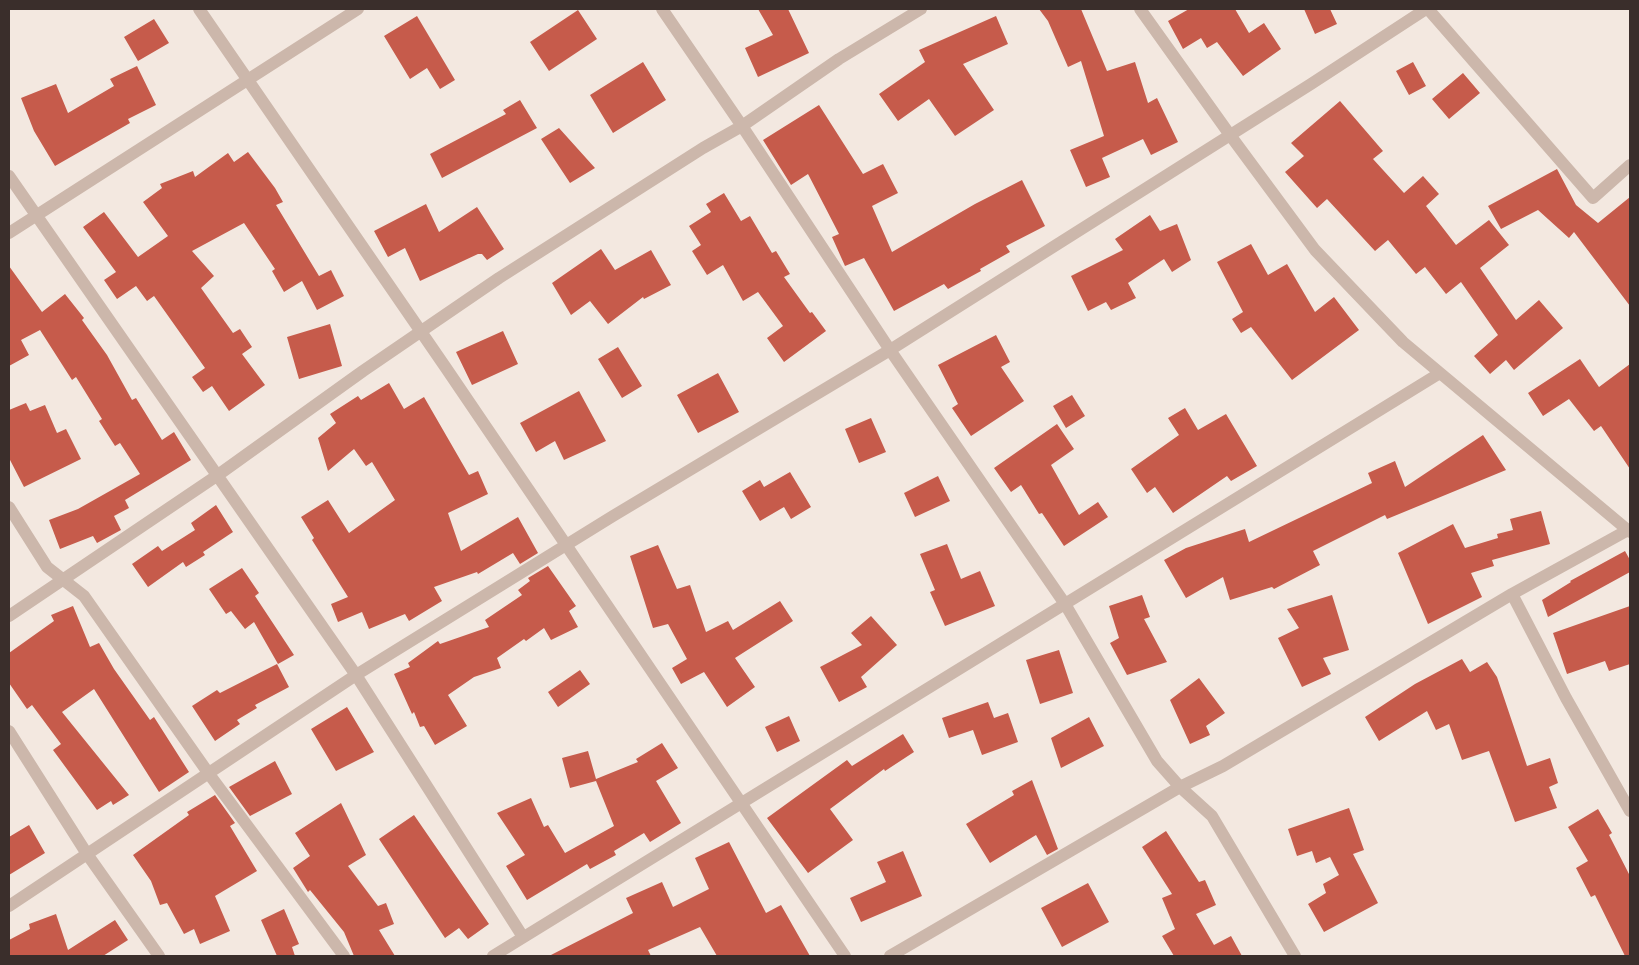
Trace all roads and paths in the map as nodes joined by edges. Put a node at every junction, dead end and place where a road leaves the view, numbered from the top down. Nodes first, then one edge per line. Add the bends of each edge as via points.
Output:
1 (198, 9) edge
2 (358, 9) edge
3 (662, 9) edge
4 (921, 9) edge
5 (1140, 9) edge
6 (1427, 9) edge
7 (248, 80) junction
8 (742, 126) junction
9 (1230, 136) junction
10 (1630, 165) edge
11 (9, 176) edge
12 (36, 216) junction
13 (9, 233) edge
14 (421, 332) junction
15 (890, 350) junction
16 (1440, 373) junction
17 (218, 475) junction
18 (9, 507) edge
19 (1629, 531) edge
20 (566, 545) junction
21 (63, 580) junction
22 (1512, 594) junction
23 (1065, 604) junction
24 (9, 616) edge
25 (356, 675) junction
26 (9, 731) edge
27 (208, 774) junction
28 (1180, 787) junction
29 (741, 803) junction
30 (1630, 811) edge
31 (87, 854) junction
32 (9, 906) edge
33 (523, 937) junction
34 (159, 956) edge
35 (344, 956) edge
36 (493, 956) edge
37 (845, 956) edge
38 (890, 956) edge
39 (1295, 956) edge

1 - 7 street
2 - 7 street
3 - 8 street
4 - 8 street
5 - 9 street
6 - 9 street
6 - 10 street via 1593,198
7 - 12 street
7 - 14 street
8 - 14 street via 516,268
8 - 15 street
9 - 15 street
9 - 16 street via 1316,250 1403,342
11 - 12 street
12 - 13 street
12 - 17 street
14 - 17 street
14 - 20 street
15 - 20 street
15 - 23 street
16 - 19 street
16 - 23 street
17 - 21 street
17 - 25 street
18 - 21 street via 48,566
19 - 22 street
20 - 25 street
20 - 29 street
21 - 24 street
21 - 27 street via 84,596
22 - 28 street via 1223,766
22 - 30 street
23 - 28 street via 1157,762
23 - 29 street
25 - 27 street
25 - 33 street
26 - 31 street
27 - 31 street
27 - 35 street
28 - 38 street
28 - 39 street via 1212,816
29 - 33 street
29 - 37 street
31 - 32 street
31 - 34 street
33 - 36 street

